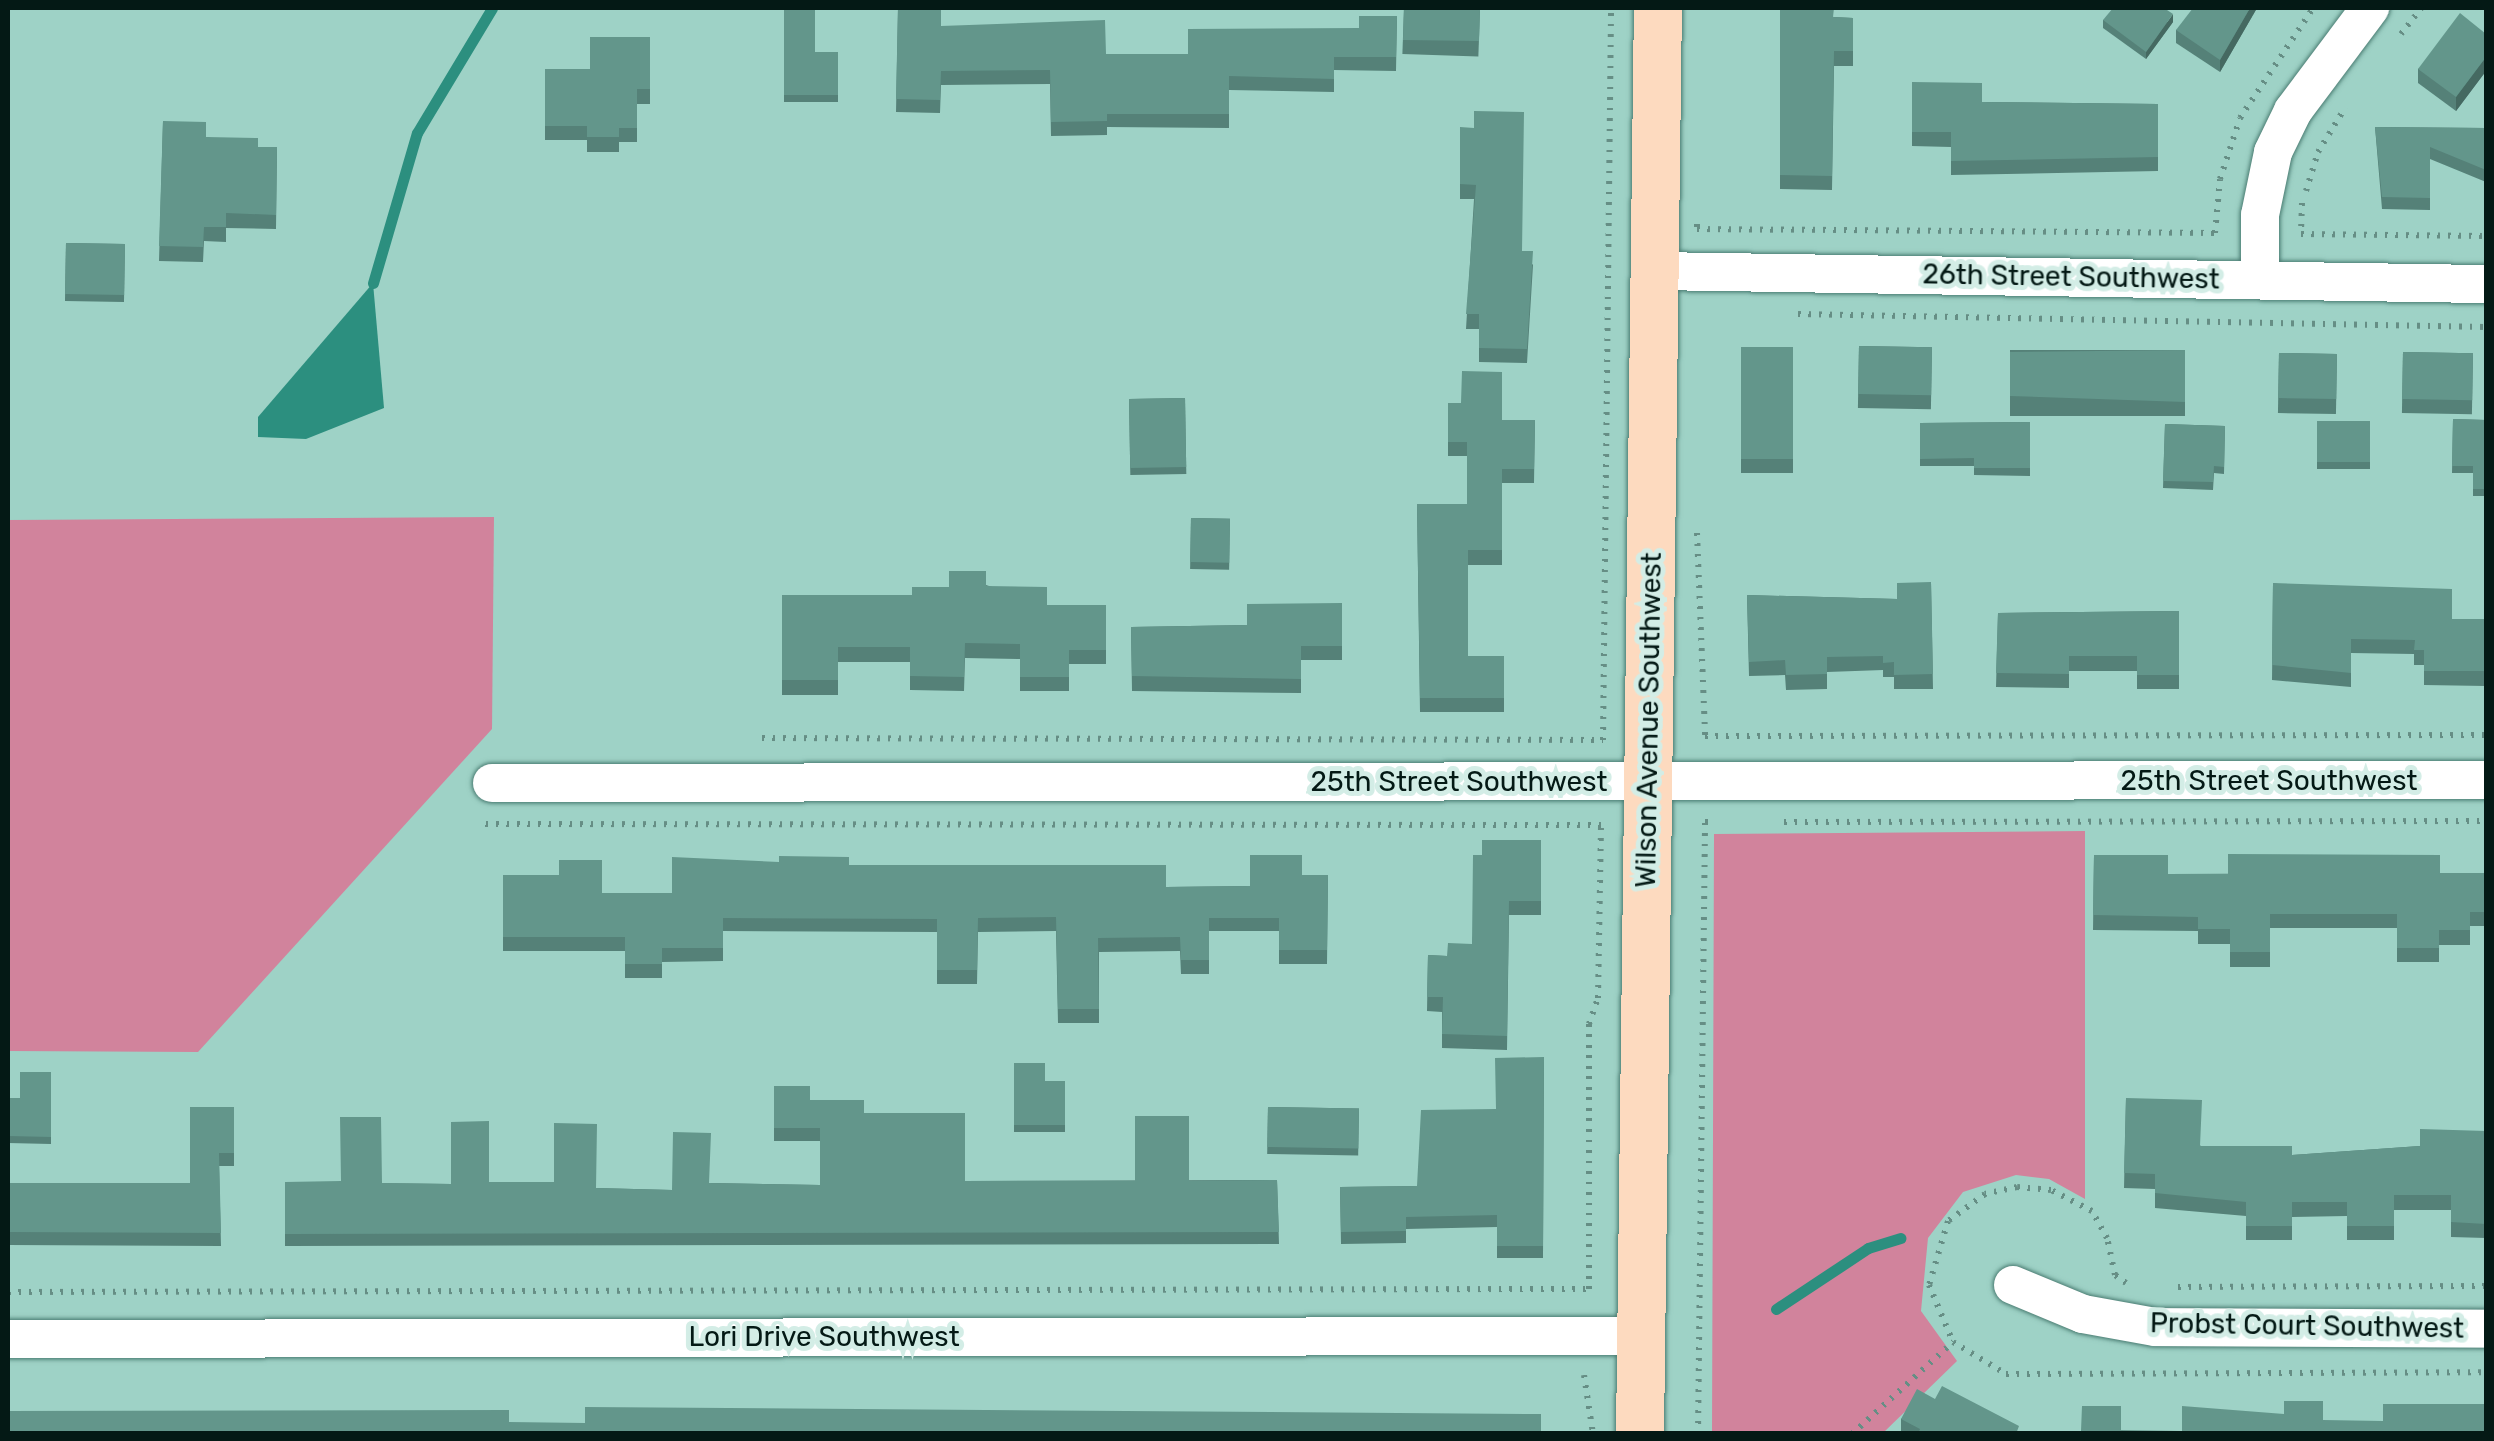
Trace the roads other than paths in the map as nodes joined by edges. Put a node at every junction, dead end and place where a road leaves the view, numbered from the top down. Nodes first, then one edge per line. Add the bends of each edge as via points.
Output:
1 (1658, 8) edge
2 (2370, 8) edge
3 (1655, 271) junction
4 (2260, 280) junction
5 (2486, 284) edge
6 (2486, 780) edge
7 (1648, 781) junction
8 (492, 783) dead end
9 (2013, 1285) dead end
10 (2486, 1328) edge
11 (1641, 1336) junction
12 (8, 1339) edge
13 (1640, 1434) edge

1 - 3 main road, Wilson Avenue Southwest
2 - 4 street via 2294,111 2273,152 2260,215
3 - 4 street, 26th Street Southwest
3 - 7 main road, Wilson Avenue Southwest
4 - 5 street, 26th Street Southwest
6 - 7 street, 25th Street Southwest
7 - 8 street, 25th Street Southwest
7 - 11 main road, Wilson Avenue Southwest
9 - 10 street, Probst Court Southwest via 2082,1314 2155,1327
11 - 12 street, Lori Drive Southwest
11 - 13 main road, Wilson Avenue Southwest

